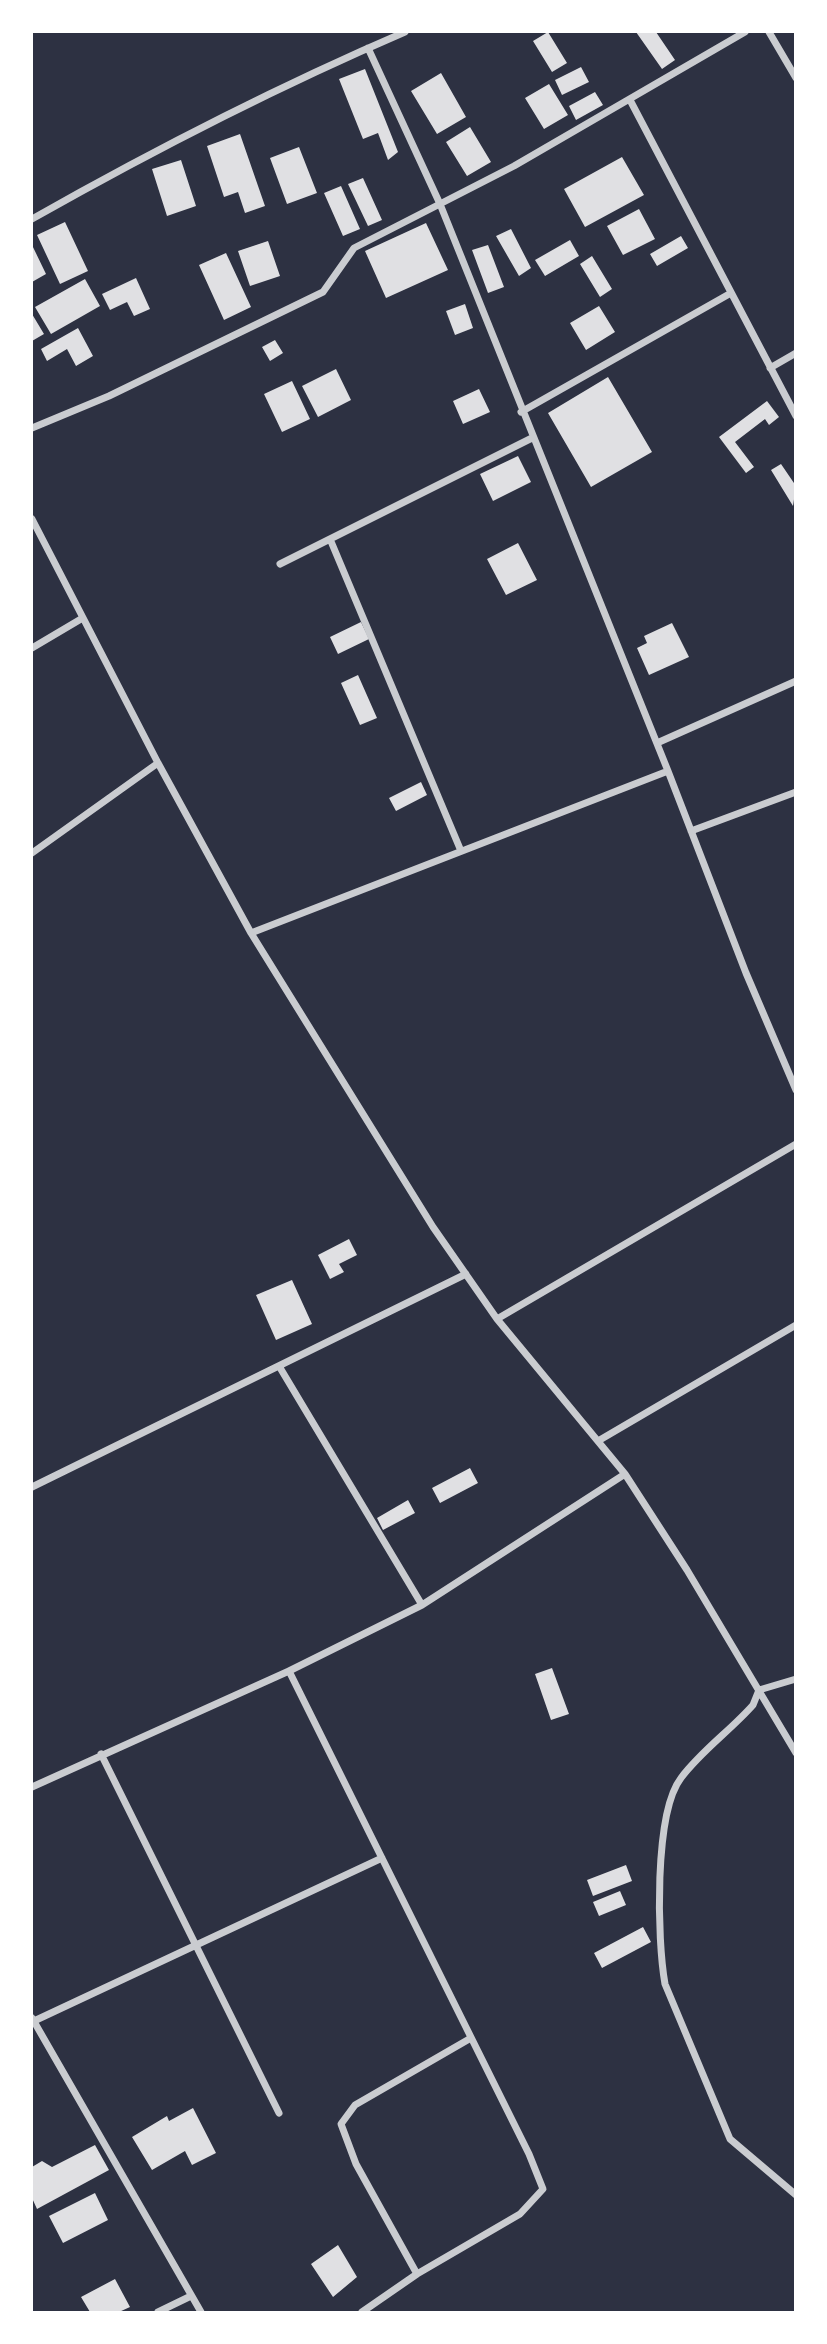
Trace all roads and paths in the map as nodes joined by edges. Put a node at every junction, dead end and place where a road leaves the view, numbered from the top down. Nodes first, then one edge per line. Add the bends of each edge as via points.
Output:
1 (405, 32) edge
2 (745, 32) edge
3 (769, 32) edge
4 (368, 48) junction
5 (796, 78) edge
6 (630, 100) junction
7 (440, 204) junction
8 (32, 219) edge
9 (731, 293) junction
10 (796, 353) edge
11 (770, 368) junction
12 (521, 411) junction
13 (796, 416) edge
14 (32, 428) edge
15 (532, 438) junction
16 (32, 519) edge
17 (330, 539) junction
18 (280, 564) dead end
19 (81, 619) junction
20 (32, 648) edge
21 (796, 681) edge
22 (657, 743) junction
23 (158, 763) junction
24 (668, 771) junction
25 (796, 792) edge
26 (691, 831) junction
27 (461, 851) junction
28 (32, 853) edge
29 (251, 933) junction
30 (796, 1090) edge
31 (796, 1144) edge
32 (466, 1274) junction
33 (497, 1319) junction
34 (796, 1325) edge
35 (279, 1366) junction
36 (598, 1441) junction
37 (625, 1474) junction
38 (32, 1487) edge
39 (422, 1605) junction
40 (289, 1671) junction
41 (796, 1679) edge
42 (759, 1690) junction
43 (796, 1753) edge
44 (101, 1754) junction
45 (32, 1787) edge
46 (382, 1858) junction
47 (196, 1944) junction
48 (33, 2019) edge
49 (471, 2038) junction
50 (279, 2113) dead end
51 (796, 2195) edge
52 (417, 2274) junction
53 (191, 2296) junction
54 (159, 2312) edge
55 (201, 2312) edge
56 (362, 2312) edge

1 - 4 street
2 - 6 street
3 - 5 street
4 - 7 street
4 - 8 street via 196,129
6 - 7 street
6 - 9 street
7 - 12 street
7 - 14 street via 354,248 323,292 121,391
9 - 11 street
9 - 12 street
10 - 11 street
11 - 13 street
12 - 15 street
15 - 17 street
15 - 22 street
16 - 19 street
17 - 18 street
17 - 27 street
19 - 20 street
19 - 23 street
21 - 22 street
22 - 24 street
23 - 28 street
23 - 29 street
24 - 26 street
24 - 27 street
25 - 26 street
26 - 30 street
27 - 29 street
29 - 32 street
31 - 33 street
32 - 33 street
32 - 35 street
33 - 36 street
34 - 36 street
35 - 38 street
35 - 39 street
36 - 37 street
37 - 39 street
37 - 42 street
39 - 40 street
40 - 44 street
40 - 46 street
41 - 42 street
42 - 43 street
42 - 51 street via 753,1705 681,1778 671,1796 662,1836 661,1961 665,1984 722,2127 741,2151
44 - 45 street
44 - 47 street
46 - 47 street
46 - 49 street
47 - 48 street
47 - 50 street
48 - 53 street
49 - 52 street via 543,2189 520,2214
49 - 52 street via 355,2105 341,2124 356,2164
52 - 56 street
53 - 54 street
53 - 55 street

